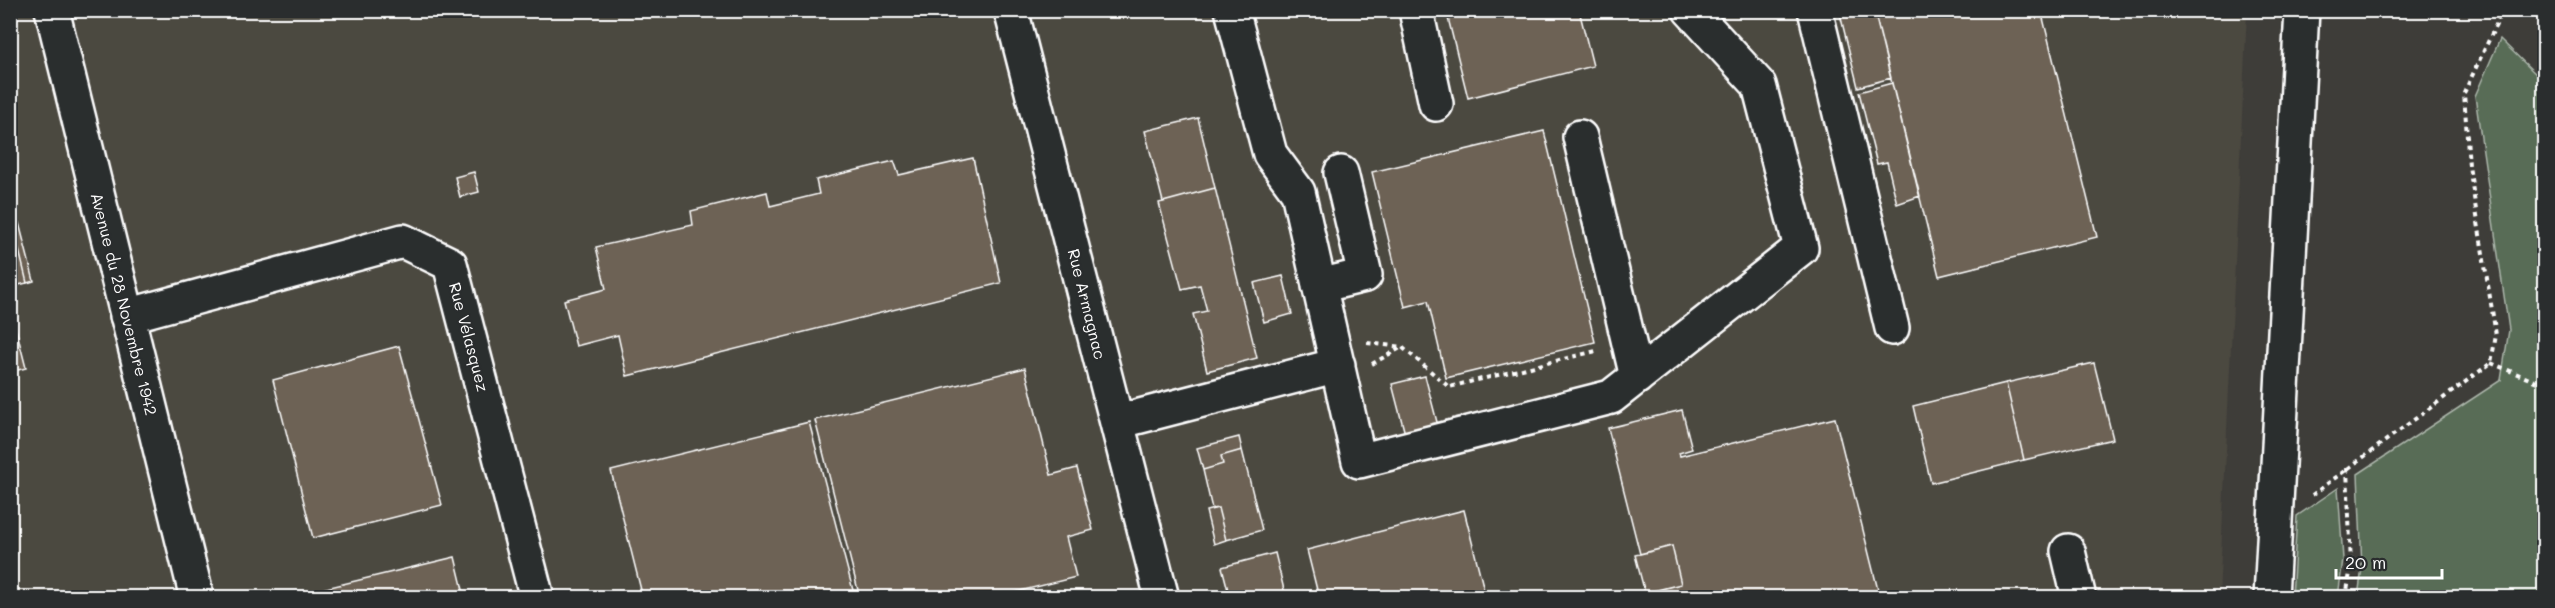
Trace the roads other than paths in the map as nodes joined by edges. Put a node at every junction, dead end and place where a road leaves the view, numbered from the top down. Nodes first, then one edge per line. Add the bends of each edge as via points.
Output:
1 (52, 10) edge
2 (1011, 10) edge
3 (1232, 10) edge
4 (1416, 10) edge
5 (1690, 10) edge
6 (1815, 10) edge
7 (2302, 10) edge
8 (1436, 104) dead end
9 (1580, 137) dead end
10 (1341, 173) dead end
11 (1319, 286) junction
12 (127, 316) junction
13 (1892, 328) dead end
14 (1354, 358) junction
15 (1637, 377) junction
16 (1117, 422) junction
17 (2068, 551) dead end
18 (197, 597) edge
19 (537, 597) edge
20 (1162, 597) edge
21 (2079, 597) edge
22 (2271, 597) edge

1 - 12 street, Avenue du 28 Novembre 1942
2 - 16 street, Rue Armagnac
3 - 11 street via 1269,154 1298,192
4 - 8 street
5 - 15 street via 1759,86 1801,248
6 - 13 street
7 - 22 street
9 - 15 street
10 - 11 street via 1365,275
11 - 14 street
12 - 18 street, Avenue du 28 Novembre 1942
12 - 19 street, Rue Vélasquez via 403,241 450,264
14 - 15 street via 1359,460 1611,397
14 - 16 street
16 - 20 street, Rue Armagnac
17 - 21 street

